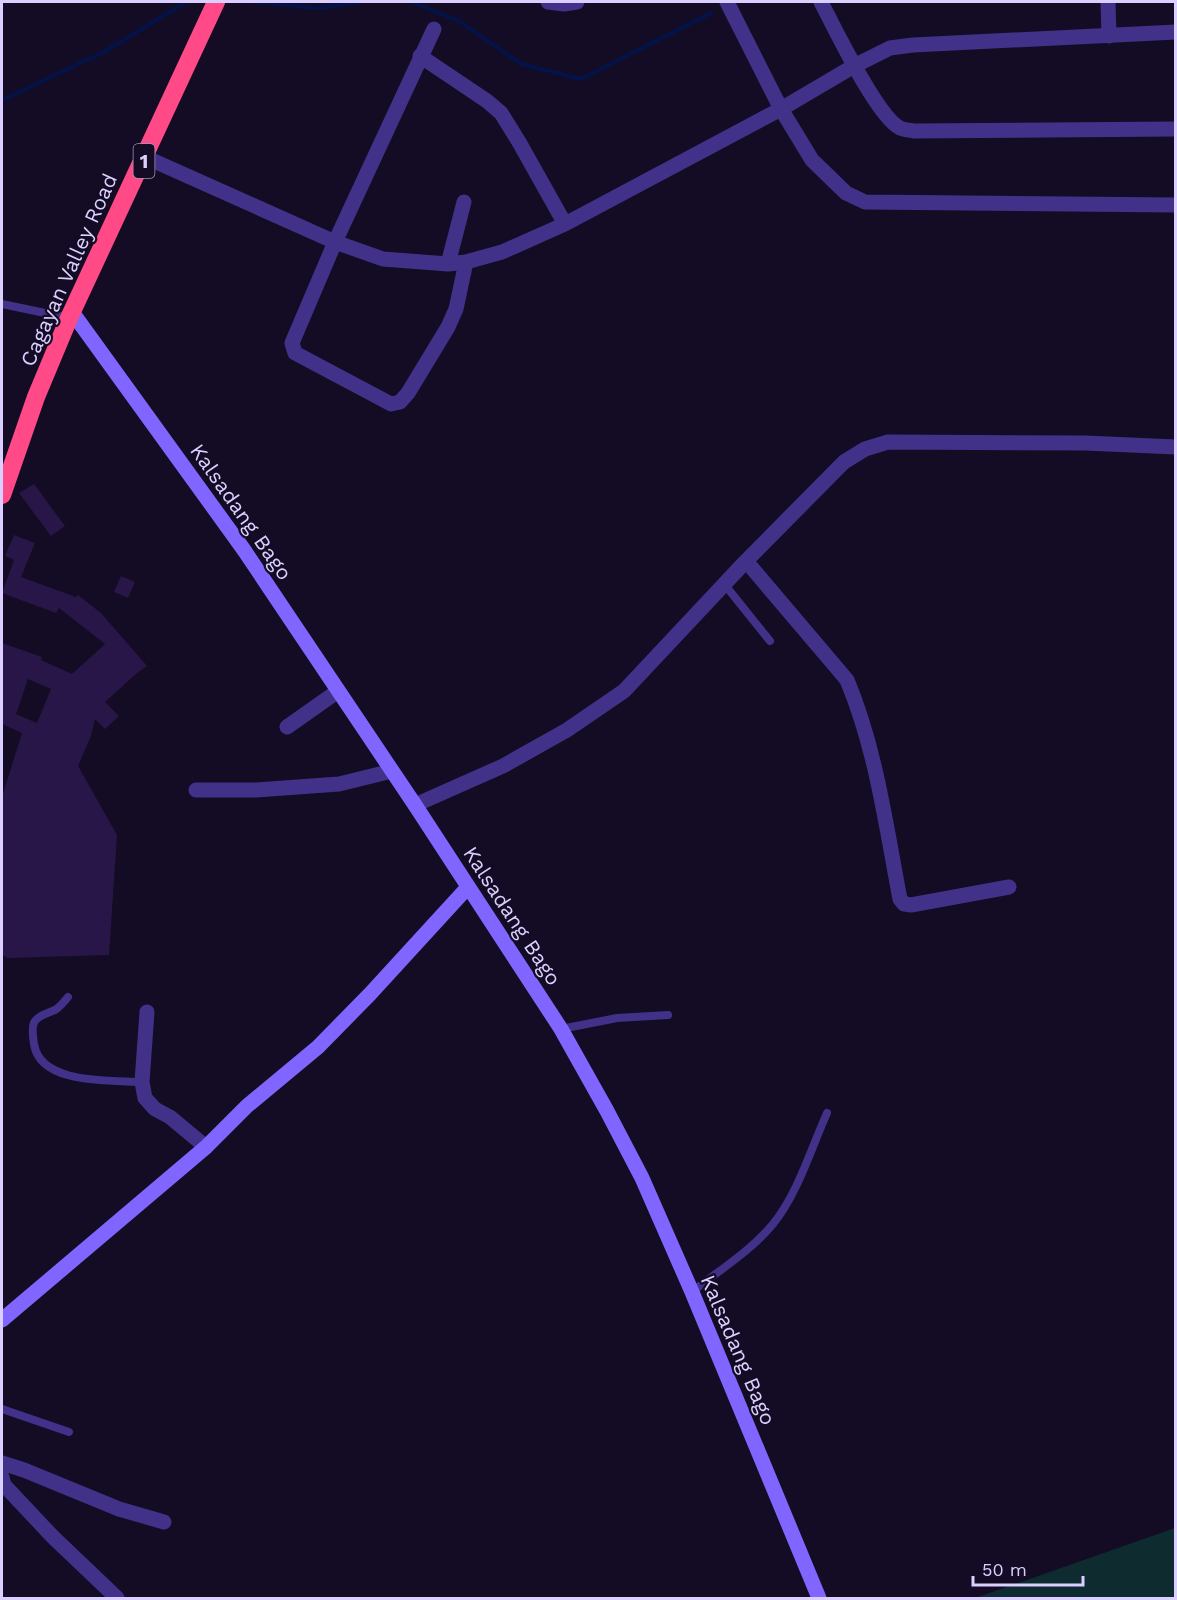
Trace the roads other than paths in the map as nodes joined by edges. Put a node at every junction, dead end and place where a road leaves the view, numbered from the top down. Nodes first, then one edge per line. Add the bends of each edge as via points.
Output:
1 (548, 2) edge
2 (577, 2) edge
3 (727, 2) edge
4 (822, 2) edge
5 (1108, 2) edge
6 (215, 5) edge
7 (434, 29) dead end
8 (1176, 32) edge
9 (1109, 36) junction
10 (420, 56) junction
11 (854, 66) junction
12 (781, 109) junction
13 (1176, 129) edge
14 (145, 157) junction
15 (464, 202) dead end
16 (1176, 205) edge
17 (565, 224) junction
18 (335, 242) junction
19 (466, 262) junction
20 (448, 264) junction
21 (2, 304) edge
22 (70, 315) junction
23 (1176, 447) edge
24 (2, 495) edge
25 (746, 561) junction
26 (725, 585) junction
27 (770, 641) dead end
28 (338, 691) junction
29 (287, 727) dead end
30 (392, 771) junction
31 (196, 790) dead end
32 (415, 805) junction
33 (468, 887) junction
34 (1009, 887) dead end
35 (68, 997) dead end
36 (147, 1012) dead end
37 (668, 1015) dead end
38 (561, 1029) junction
39 (142, 1082) junction
40 (827, 1113) dead end
41 (206, 1147) junction
42 (692, 1292) junction
43 (2, 1320) edge
44 (2, 1409) edge
45 (69, 1432) dead end
46 (2, 1463) edge
47 (2, 1477) edge
48 (164, 1522) dead end
49 (117, 1599) edge
50 (819, 1599) edge

1 - 2 street
3 - 12 street
4 - 11 street
5 - 9 street
6 - 14 highway, Cagayan Valley Road / 1
7 - 10 street
8 - 9 street
9 - 11 street via 913,45 890,48
10 - 17 street via 501,113
10 - 18 street
11 - 12 street
11 - 13 street via 885,113 899,128 914,131
12 - 16 street via 812,160 846,194 865,202
12 - 17 street
14 - 18 street
14 - 22 highway, Cagayan Valley Road / 1
15 - 20 street
17 - 19 street via 502,252
18 - 19 street via 292,343 295,353 391,404 400,402 408,393 448,327
18 - 20 street via 383,259
19 - 20 street
21 - 22 lane
22 - 24 highway, Cagayan Valley Road / 1
22 - 28 main road, Kalsadang Bago via 244,550
23 - 25 street via 888,442 865,449 844,462
25 - 26 street
25 - 34 street via 847,680 873,764 904,904 911,906
26 - 27 lane
26 - 32 street via 624,691 521,756
28 - 29 street
28 - 30 main road, Kalsadang Bago
30 - 31 street via 339,784
30 - 32 main road, Kalsadang Bago
32 - 33 main road, Kalsadang Bago
33 - 38 main road, Kalsadang Bago
33 - 41 main road via 318,1047 247,1106
35 - 39 lane via 33,1024 36,1054 47,1067 80,1078
36 - 39 street
37 - 38 lane via 617,1018
38 - 42 main road, Kalsadang Bago via 642,1178
39 - 41 street via 145,1098 155,1110 170,1117
40 - 42 lane via 787,1205 772,1226
41 - 43 main road
42 - 50 main road, Kalsadang Bago
44 - 45 lane
46 - 48 street via 119,1509
47 - 49 street via 4,1485 53,1537

